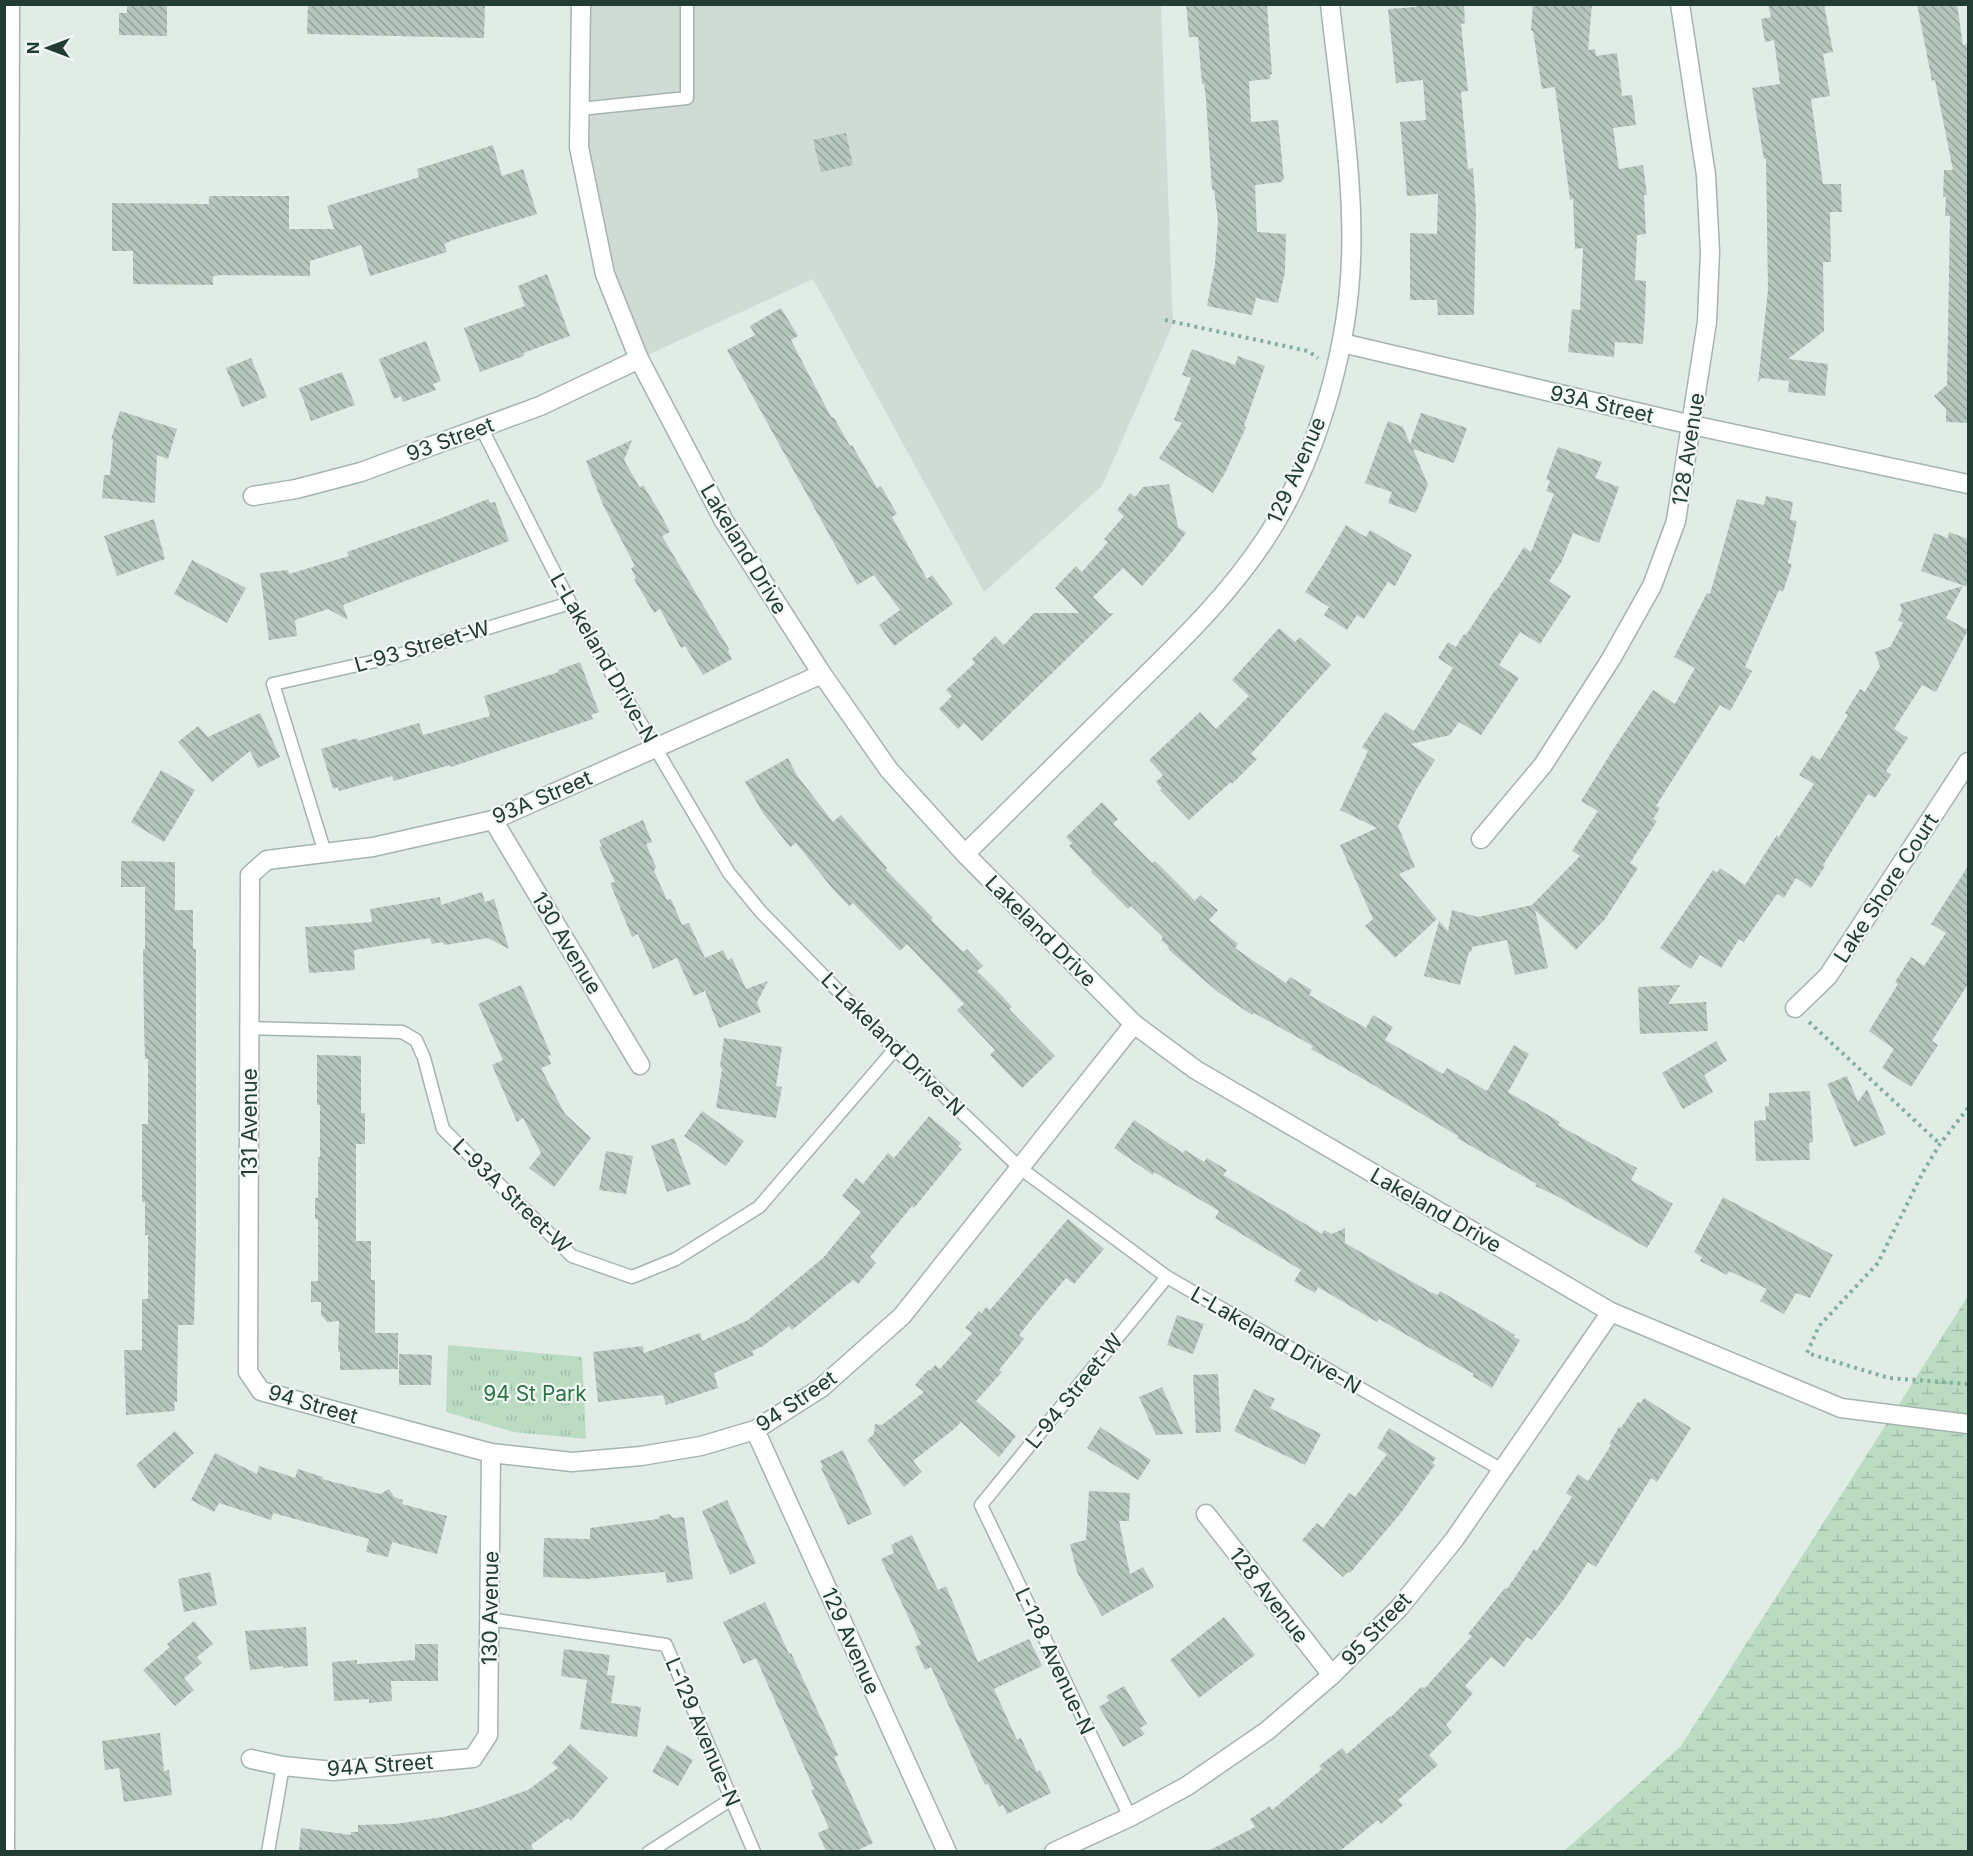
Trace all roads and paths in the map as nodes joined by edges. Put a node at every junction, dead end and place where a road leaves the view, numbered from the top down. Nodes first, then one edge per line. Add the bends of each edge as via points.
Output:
1 (10, 4) edge
2 (581, 4) edge
3 (687, 4) edge
4 (1330, 4) edge
5 (1680, 4) edge
6 (580, 109) junction
7 (1165, 320) dead end
8 (1342, 343) junction
9 (639, 359) junction
10 (1336, 370) junction
11 (1692, 425) junction
12 (481, 428) junction
13 (1968, 484) edge
14 (253, 496) dead end
15 (570, 603) junction
16 (822, 674) junction
17 (656, 748) junction
18 (1968, 762) edge
19 (493, 820) junction
20 (1481, 839) dead end
21 (325, 853) junction
22 (965, 854) junction
23 (250, 874) joint
24 (1795, 1008) joint
25 (1134, 1024) junction
26 (249, 1028) junction
27 (895, 1049) junction
28 (640, 1065) dead end
29 (1968, 1108) edge
30 (1940, 1144) junction
31 (1020, 1168) junction
32 (1167, 1277) junction
33 (1611, 1312) junction
34 (248, 1372) joint
35 (1968, 1384) edge
36 (1968, 1424) edge
37 (755, 1430) junction
38 (491, 1453) junction
39 (1502, 1470) junction
40 (981, 1505) joint
41 (1206, 1514) dead end
42 (489, 1619) junction
43 (1332, 1675) junction
44 (473, 1758) joint
45 (251, 1759) dead end
46 (283, 1766) junction
47 (730, 1800) junction
48 (1130, 1817) junction
49 (5, 1851) edge
50 (268, 1851) edge
51 (649, 1851) edge
52 (754, 1851) edge
53 (947, 1851) edge
54 (1054, 1851) edge

1 - 49 street
2 - 6 street, Lakeland Drive
3 - 6 lane via 687,98
4 - 8 street, 129 Avenue via 1351,233
5 - 11 street, 128 Avenue via 1706,174 1710,252 1707,322
6 - 9 street, Lakeland Drive via 579,147 605,274
7 - 10 path via 1308,351
8 - 10 street, 129 Avenue
8 - 11 street, 93A Street
9 - 12 street, 93 Street via 540,406
9 - 16 street, Lakeland Drive via 724,521
10 - 22 street, 129 Avenue via 1314,439 1290,494 1242,572 1206,616
11 - 13 street, 93A Street
11 - 20 street, 128 Avenue via 1676,521 1652,586 1543,765
12 - 14 street, 93 Street via 361,472
12 - 15 lane, L-Lakeland Drive-N
15 - 17 lane, L-Lakeland Drive-N
15 - 21 lane, L-93 Street-W via 389,658 273,684
16 - 17 street, 93A Street
16 - 22 street, Lakeland Drive via 889,770
17 - 19 street, 93A Street
17 - 27 lane, L-Lakeland Drive-N via 729,873 761,912
18 - 24 street, Lake Shore Court via 1828,976
19 - 21 street, 93A Street
19 - 28 street, 130 Avenue
21 - 23 street, 93A Street via 267,860
22 - 25 street, Lakeland Drive
23 - 26 street, 131 Avenue
24 - 30 path
25 - 31 street, 94 Street
25 - 33 street, Lakeland Drive via 1196,1070
26 - 27 lane, L-93A Street-W via 402,1032 416,1040 443,1129 572,1256 632,1277 676,1259 759,1207
26 - 34 street, 131 Avenue
27 - 31 lane, L-Lakeland Drive-N
29 - 30 path
30 - 35 path via 1878,1263 1820,1326 1807,1353 1889,1378
31 - 32 lane, L-Lakeland Drive-N
31 - 37 street, 94 Street via 902,1316 821,1388
32 - 39 lane, L-Lakeland Drive-N
32 - 40 lane, L-94 Street-W
33 - 36 street, Lakeland Drive via 1841,1408
33 - 39 street, 95 Street
34 - 38 street, 94 Street via 261,1391
37 - 38 street, 94 Street via 701,1446 641,1456 572,1462
37 - 53 street, 129 Avenue
38 - 42 street, 130 Avenue
39 - 43 street, 95 Street via 1399,1608
40 - 48 lane, L-128 Avenue-N
41 - 43 street, 128 Avenue
42 - 44 street, 130 Avenue via 488,1735
42 - 47 lane, L-129 Avenue-N via 666,1645
43 - 48 street, 95 Street via 1268,1731 1187,1786
44 - 46 street, 94A Street via 333,1771
45 - 46 street, 94A Street
46 - 50 lane
47 - 51 lane
47 - 52 lane, L-129 Avenue-N
48 - 54 street, 95 Street

